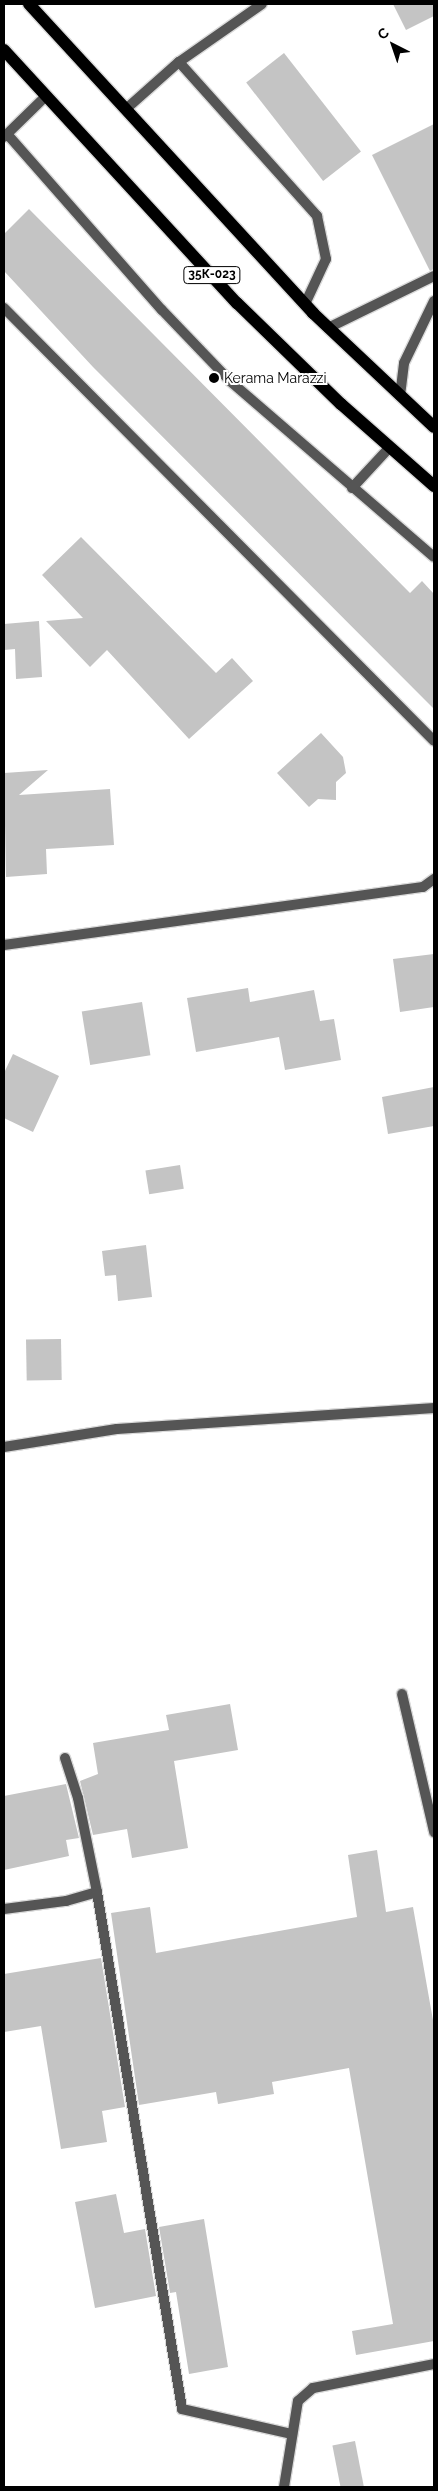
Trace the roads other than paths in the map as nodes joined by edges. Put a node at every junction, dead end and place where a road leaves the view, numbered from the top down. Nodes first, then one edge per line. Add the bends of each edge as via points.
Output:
1 (29, 4) edge
2 (262, 4) edge
3 (4, 50) edge
4 (179, 62) junction
5 (46, 96) junction
6 (126, 109) junction
7 (6, 136) edge
8 (434, 276) edge
9 (434, 301) edge
10 (305, 304) junction
11 (4, 308) edge
12 (328, 328) junction
13 (400, 396) junction
14 (434, 427) edge
15 (390, 447) junction
16 (434, 486) edge
17 (352, 488) junction
18 (434, 557) edge
19 (434, 742) edge
20 (434, 879) edge
21 (4, 945) edge
22 (434, 1408) edge
23 (4, 1447) edge
24 (402, 1694) dead end
25 (65, 1758) dead end
26 (434, 1832) edge
27 (97, 1892) junction
28 (4, 1909) edge
29 (434, 2364) edge
30 (292, 2434) junction
31 (284, 2487) edge

1 - 6 main road
2 - 4 street
3 - 5 main road, 35К-023
4 - 6 street
4 - 10 street via 317,216 326,259
5 - 7 street
5 - 15 main road, 35К-023 via 237,303
6 - 10 main road
7 - 17 street via 162,310 230,380
8 - 12 street
9 - 13 street via 404,363
10 - 12 main road
11 - 19 street
12 - 13 main road
13 - 14 main road
15 - 16 main road, 35К-023
15 - 17 street
17 - 18 street
20 - 21 street via 422,887
22 - 23 street via 117,1429
24 - 26 street
25 - 27 street via 78,1798
27 - 28 street via 66,1901
27 - 30 street via 182,2409
29 - 30 street via 313,2388 298,2401
30 - 31 street

